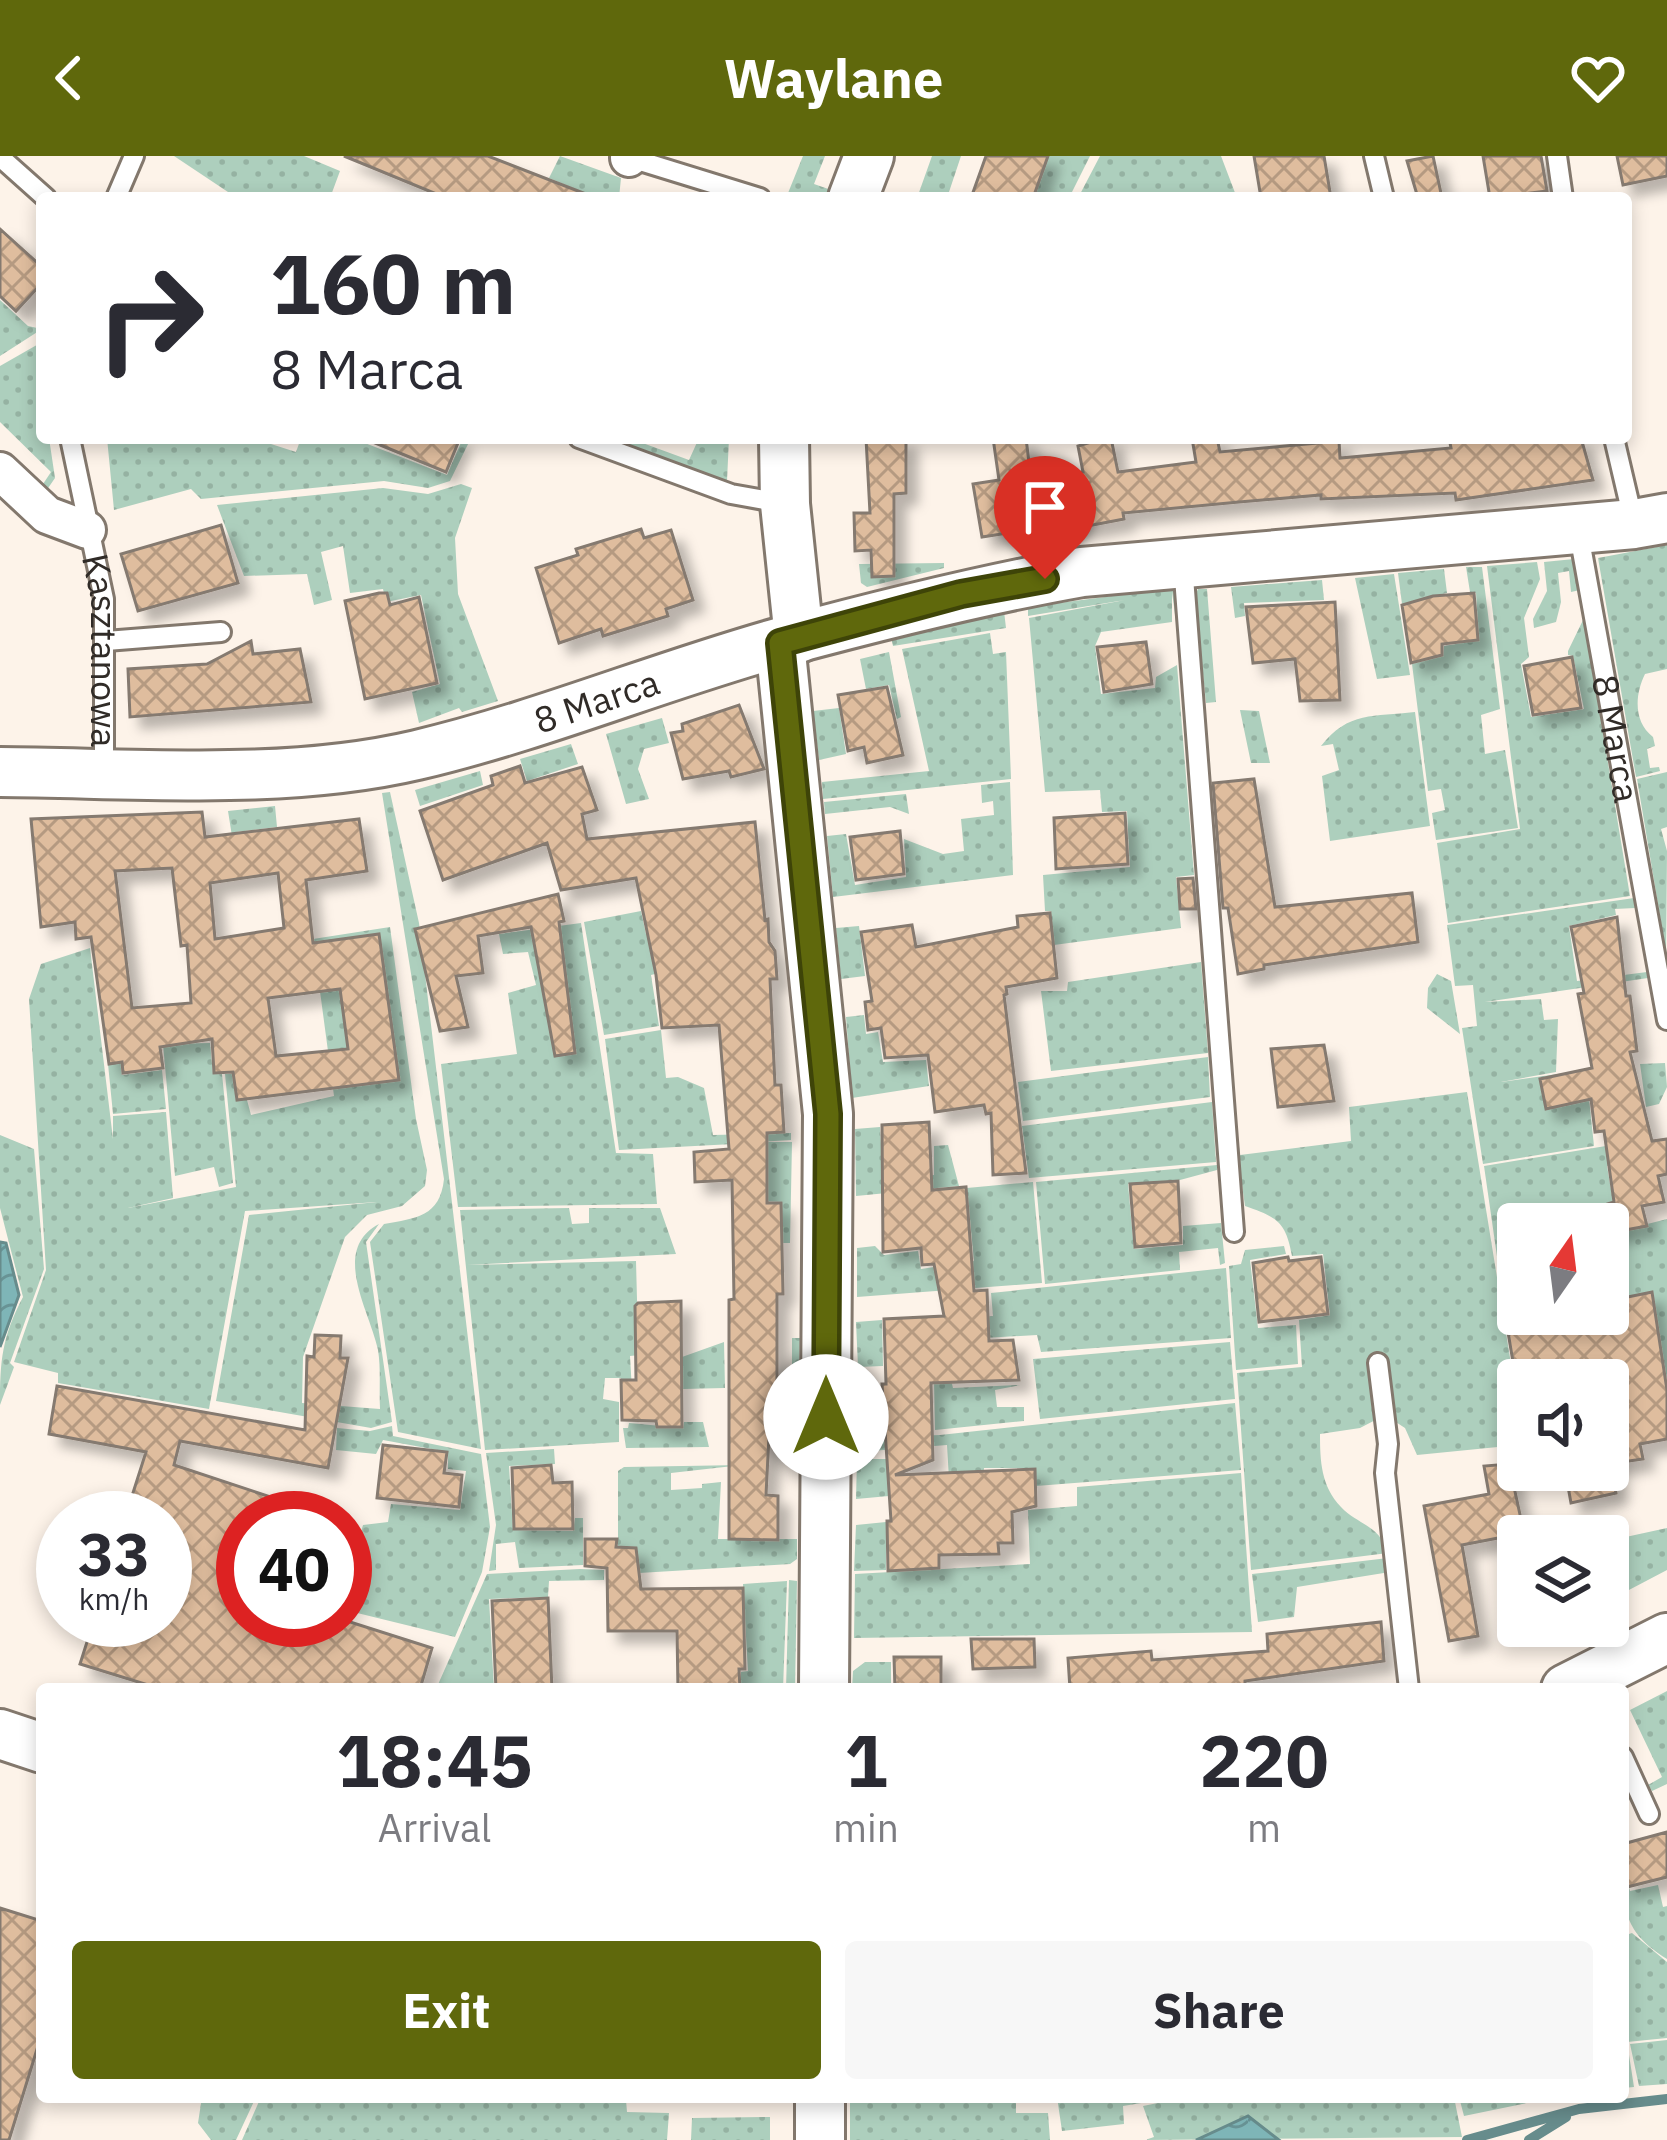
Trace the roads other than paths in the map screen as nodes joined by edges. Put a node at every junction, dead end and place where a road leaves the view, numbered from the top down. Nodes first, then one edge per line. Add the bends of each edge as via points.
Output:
1 (134, 156) edge
2 (869, 156) edge
3 (1374, 156) edge
4 (1557, 156) edge
5 (0, 157) edge
6 (628, 157) edge
7 (39, 192) edge
8 (119, 192) edge
9 (741, 192) edge
10 (855, 192) edge
11 (1383, 192) edge
12 (1562, 192) edge
13 (71, 444) edge
14 (595, 444) edge
15 (784, 444) edge
16 (1617, 444) edge
17 (0, 471) edge
18 (785, 504) junction
19 (1650, 521) edge
20 (1577, 529) junction
21 (87, 530) junction
22 (1183, 564) junction
23 (221, 632) dead end
24 (106, 640) junction
25 (789, 640) junction
26 (0, 772) edge
27 (104, 773) junction
28 (1667, 1020) edge
29 (1234, 1232) dead end
30 (1378, 1363) dead end
31 (1667, 1638) edge
32 (824, 1683) edge
33 (1408, 1683) edge
34 (1585, 1683) edge
35 (0, 1734) edge
36 (36, 1746) edge
37 (1629, 1771) edge
38 (1648, 1814) dead end
39 (820, 2103) edge
40 (820, 2140) edge

1 - 8 lane
2 - 10 street
3 - 11 lane
4 - 12 lane
5 - 7 lane
6 - 9 lane
13 - 21 lane, Kasztanowa
14 - 18 lane via 731,494
15 - 18 street
16 - 19 lane
17 - 21 street, Kasztanowa via 46,515
18 - 25 street
19 - 20 street, 8 Marca
20 - 22 street, 8 Marca
20 - 28 lane, 8 Marca
21 - 24 lane, Kasztanowa
22 - 25 street, 8 Marca via 1009,585
22 - 29 lane
23 - 24 lane
24 - 27 lane, Kasztanowa
25 - 27 street, 8 Marca via 416,755 276,772
25 - 32 street via 828,1114
26 - 27 street, 8 Marca
30 - 33 lane
31 - 34 street
35 - 36 street
37 - 38 lane
39 - 40 street

